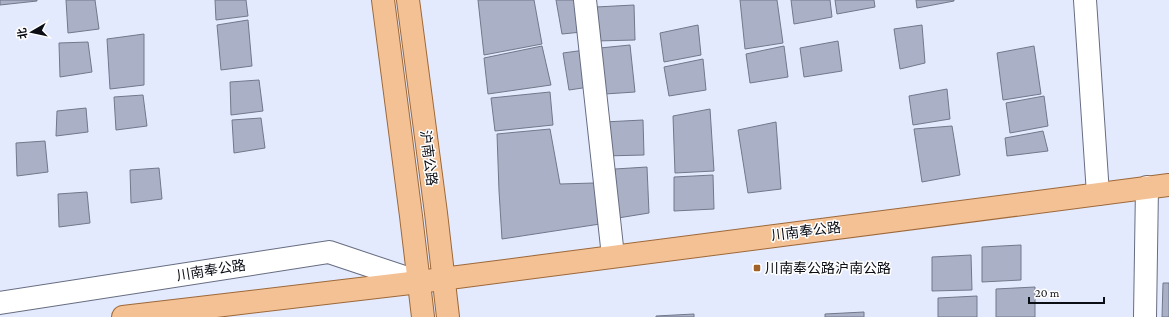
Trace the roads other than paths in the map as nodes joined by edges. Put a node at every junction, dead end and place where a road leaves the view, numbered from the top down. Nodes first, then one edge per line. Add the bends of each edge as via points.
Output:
1 (383, 0) edge
2 (408, 0) edge
3 (585, 0) edge
4 (1085, 0) edge
5 (1169, 185) edge
6 (1147, 187) junction
7 (1098, 194) junction
8 (613, 256) junction
9 (444, 278) junction
10 (419, 282) junction
11 (0, 303) edge
12 (123, 317) edge
13 (423, 317) edge
14 (431, 317) edge
15 (448, 317) edge
16 (1145, 317) edge

1 - 10 main road, 沪南公路
2 - 9 main road, 沪南公路
3 - 8 street
4 - 7 street
5 - 6 main road, 川南奉公路
6 - 7 main road, 川南奉公路
6 - 16 street
7 - 8 main road, 川南奉公路
8 - 9 main road, 川南奉公路
9 - 10 main road, 川南奉公路
9 - 14 main road
9 - 15 main road, 沪南公路
10 - 11 street, 川南奉公路 via 329,252
10 - 12 main road, 川南奉公路
10 - 13 main road, 沪南公路

